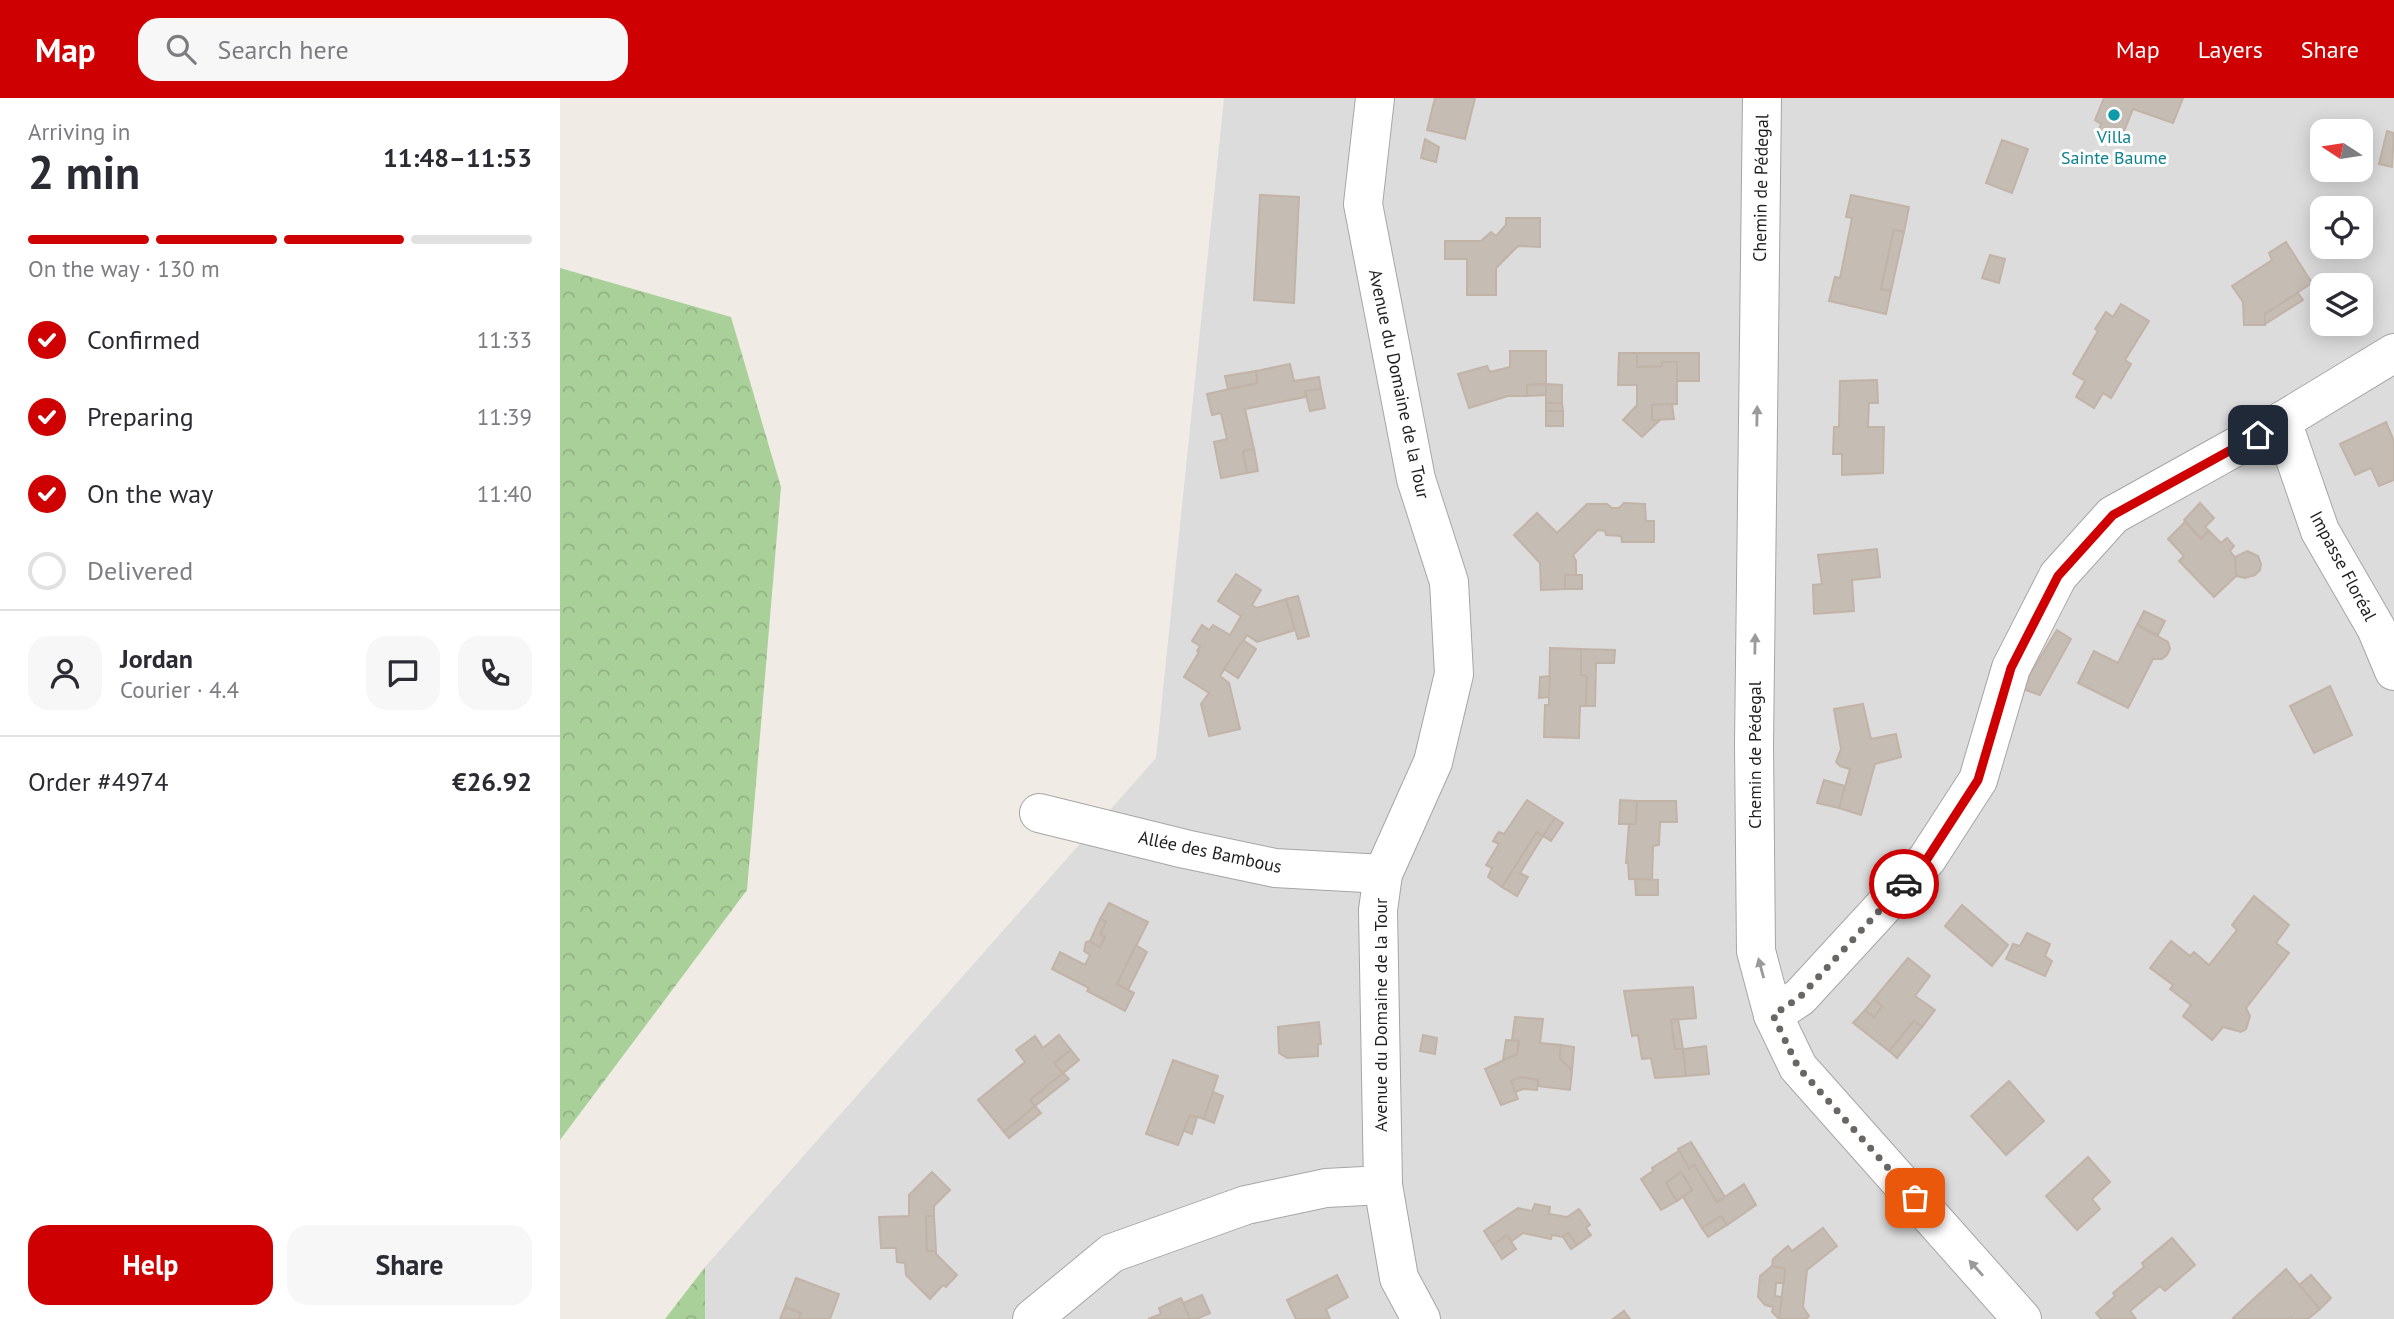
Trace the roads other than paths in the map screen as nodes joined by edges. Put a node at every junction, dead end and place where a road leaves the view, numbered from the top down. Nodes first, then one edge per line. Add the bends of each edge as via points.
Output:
1 (1375, 98) edge
2 (1762, 98) edge
3 (2394, 352) edge
4 (2282, 421) junction
5 (2394, 671) edge
6 (1039, 813) dead end
7 (1383, 874) junction
8 (1773, 1015) junction
9 (1382, 1185) junction
10 (1032, 1319) edge
11 (1421, 1319) edge
12 (2022, 1319) edge

1 - 7 street, Avenue du Domaine de la Tour via 1363,204 1416,479 1449,582 1454,674 1433,762
8 -> 2 street, Chemin de Pédegal via 1756,951 1754,717
3 - 4 street
4 - 5 street, Impasse Floréal via 2320,530 2376,628
4 - 8 street via 2113,515 2058,576 2011,668 1978,780 1935,847 1800,997
6 - 7 street, Allée des Bambous via 1275,868
7 - 9 street, Avenue du Domaine de la Tour via 1378,910
12 -> 8 street, Chemin de Pédegal via 1798,1067
9 - 10 street via 1326,1188 1246,1205 1112,1253
9 - 11 street, Avenue du Domaine de la Tour via 1399,1278

